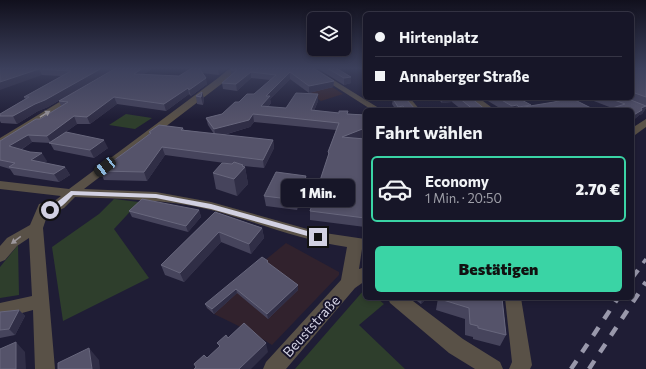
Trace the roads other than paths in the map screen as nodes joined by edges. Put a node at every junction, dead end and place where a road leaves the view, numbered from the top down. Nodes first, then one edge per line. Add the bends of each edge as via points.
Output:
1 (214, 85) edge
2 (337, 85) edge
3 (82, 92) edge
4 (408, 100) edge
5 (476, 100) edge
6 (375, 108) edge
7 (414, 108) edge
8 (488, 108) edge
9 (646, 122) edge
10 (634, 131) edge
11 (0, 142) edge
12 (0, 185) edge
13 (57, 192) junction
14 (71, 193) junction
15 (39, 221) junction
16 (360, 244) edge
17 (0, 256) edge
18 (363, 274) edge
19 (349, 283) junction
20 (398, 300) edge
21 (512, 300) edge
22 (40, 301) junction
23 (0, 311) edge
24 (45, 369) edge
25 (273, 369) edge
26 (493, 369) edge
27 (519, 369) edge

1 - 14 street
2 - 6 street
11 -> 3 street
4 - 7 street
5 - 8 street
9 - 10 street
12 - 13 street
13 - 14 street
13 - 15 street via 44,207
14 - 15 street
14 - 16 street via 156,196 211,206 318,237
15 -> 17 street via 12,242
15 - 22 street
16 - 19 street
18 - 19 street, Beuststraße
19 - 25 street, Beuststraße
20 - 26 street via 456,346
21 - 27 street via 522,365
22 - 23 street
22 - 24 street

